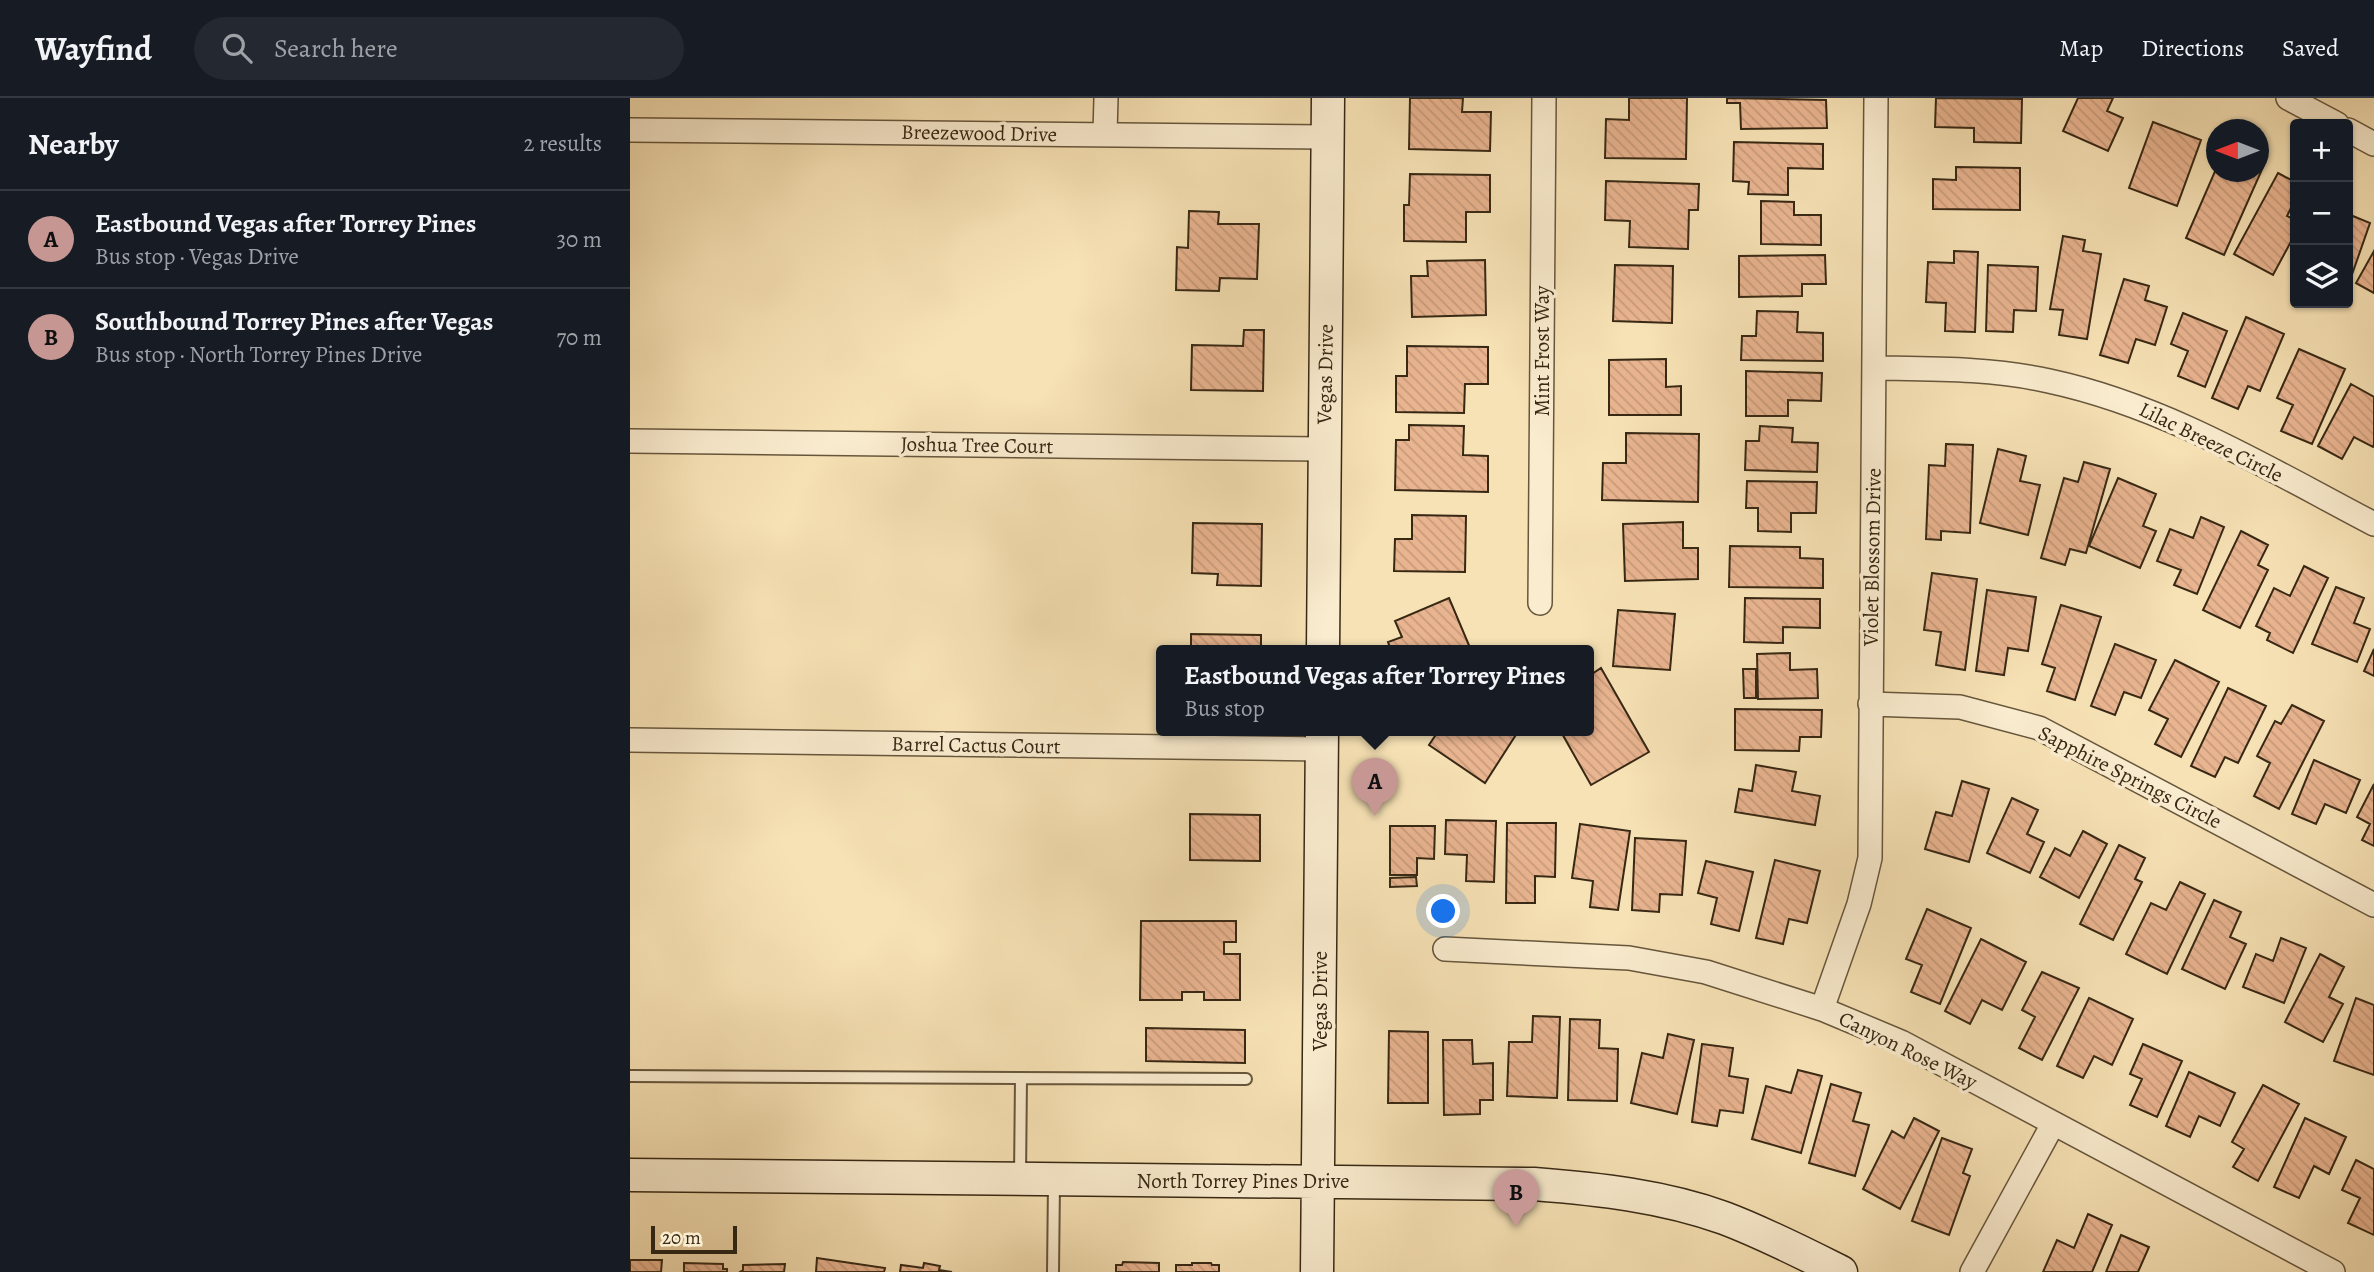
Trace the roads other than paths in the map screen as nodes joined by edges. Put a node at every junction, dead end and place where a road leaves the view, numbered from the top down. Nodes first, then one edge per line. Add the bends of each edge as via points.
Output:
1 (1106, 98) edge
2 (1328, 98) edge
3 (1544, 98) edge
4 (1876, 98) edge
5 (2288, 98) edge
6 (2328, 119) edge
7 (630, 130) edge
8 (2353, 133) edge
9 (1105, 134) junction
10 (1327, 137) junction
11 (2374, 144) edge
12 (1874, 368) junction
13 (630, 442) edge
14 (1324, 449) junction
15 (2374, 524) edge
16 (1540, 603) dead end
17 (1323, 645) edge
18 (1870, 704) junction
19 (630, 740) edge
20 (1322, 740) edge
21 (2374, 905) edge
22 (1445, 949) dead end
23 (1822, 1009) junction
24 (630, 1076) edge
25 (1021, 1078) junction
26 (1246, 1079) dead end
27 (2053, 1124) junction
28 (630, 1175) edge
29 (1020, 1180) junction
30 (1054, 1180) junction
31 (1319, 1182) junction
32 (1053, 1272) edge
33 (1317, 1272) edge
34 (1842, 1272) edge
35 (1972, 1272) edge
36 (2333, 1272) edge

1 - 9 street
2 - 10 main road, Vegas Drive
3 - 16 street, Mint Frost Way
4 - 12 street, Violet Blossom Drive
5 - 6 street
7 - 9 street, Breezewood Drive
8 - 11 street
9 - 10 street, Breezewood Drive
10 - 14 main road, Vegas Drive
12 - 15 street, Lilac Breeze Circle via 1982,371 2048,380 2127,402 2201,432
12 - 18 street, Violet Blossom Drive
13 - 14 street, Joshua Tree Court
14 - 17 main road, Vegas Drive
18 - 21 street, Sapphire Springs Circle via 1960,707 2039,728
18 - 23 street, Violet Blossom Drive via 1870,858
19 - 20 street, Barrel Cactus Court
20 - 31 main road, Vegas Drive
22 - 23 street, Canyon Rose Way via 1629,958 1706,972
23 - 27 street, Canyon Rose Way via 1901,1042
24 - 25 lane
25 - 26 lane
25 - 29 lane
27 - 35 street
27 - 36 street, Canyon Rose Way
28 - 29 main road, North Torrey Pines Drive
29 - 30 main road, North Torrey Pines Drive
30 - 31 main road, North Torrey Pines Drive
30 - 32 lane
31 - 33 main road, Vegas Drive
31 - 34 main road, North Torrey Pines Drive via 1534,1184 1622,1193 1723,1218

